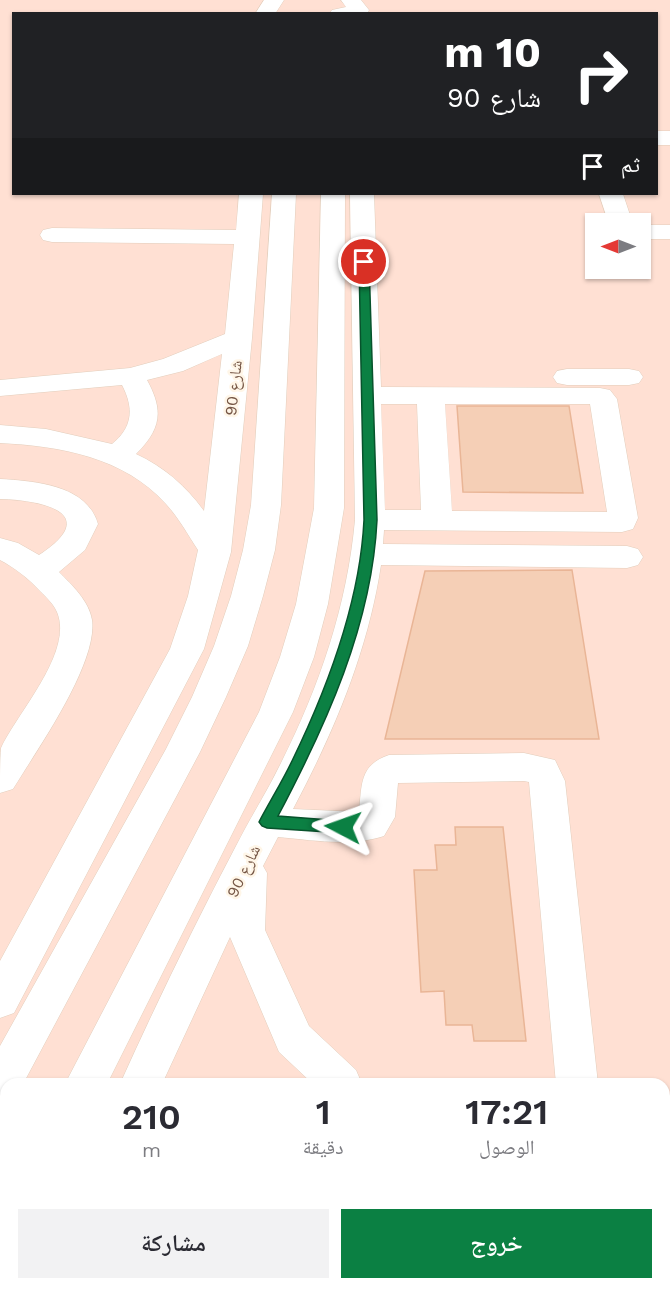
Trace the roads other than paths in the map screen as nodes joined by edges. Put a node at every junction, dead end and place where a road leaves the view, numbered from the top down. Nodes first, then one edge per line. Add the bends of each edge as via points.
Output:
1 (251, 195) edge
2 (284, 195) edge
3 (333, 195) edge
4 (362, 195) edge
5 (611, 195) edge
6 (617, 213) edge
7 (651, 232) edge
8 (670, 232) edge
9 (51, 235) dead end
10 (247, 237) junction
11 (239, 338) junction
12 (131, 376) junction
13 (629, 377) dead end
14 (368, 386) junction
15 (0, 388) edge
16 (430, 394) junction
17 (0, 434) edge
18 (116, 456) junction
19 (0, 489) edge
20 (370, 520) junction
21 (437, 520) junction
22 (0, 548) edge
23 (215, 552) junction
24 (369, 554) junction
25 (627, 557) dead end
26 (39, 570) junction
27 (0, 779) edge
28 (267, 822) junction
29 (249, 857) junction
30 (0, 1000) edge
31 (4, 1078) edge
32 (89, 1078) edge
33 (144, 1078) edge
34 (335, 1078) edge
35 (576, 1078) edge

1 - 10 street, شارع 90
2 - 31 street via 266,506 247,596 231,646 182,752
3 - 32 street via 329,508 312,604 276,712
4 - 14 street, شارع 90
5 - 6 street
7 - 8 street
9 - 10 street
10 - 11 street, شارع 90
11 - 12 street via 173,365
11 - 23 street, شارع 90
12 - 15 street
12 - 18 street via 142,396 142,427 133,443
13 - 14 street
14 - 16 street
14 - 20 street, شارع 90
16 - 21 street
16 - 21 street via 600,396 623,518 622,522
17 - 18 street via 47,436
18 - 23 street via 159,480 175,495
19 - 26 street via 53,496 77,510 83,519 77,540
20 - 21 street
20 - 24 street, شارع 90
22 - 26 street
23 - 30 street, شارع 90 via 204,601 187,649
24 - 25 street
24 - 28 street, شارع 90 via 359,602 328,696 299,763
26 - 27 street via 66,598 76,623 75,639 58,682
28 - 29 street, شارع 90
28 - 35 street via 371,826 377,817 381,777 389,769 542,770 547,781
29 - 33 street, شارع 90
29 - 34 street via 246,930 294,1039

